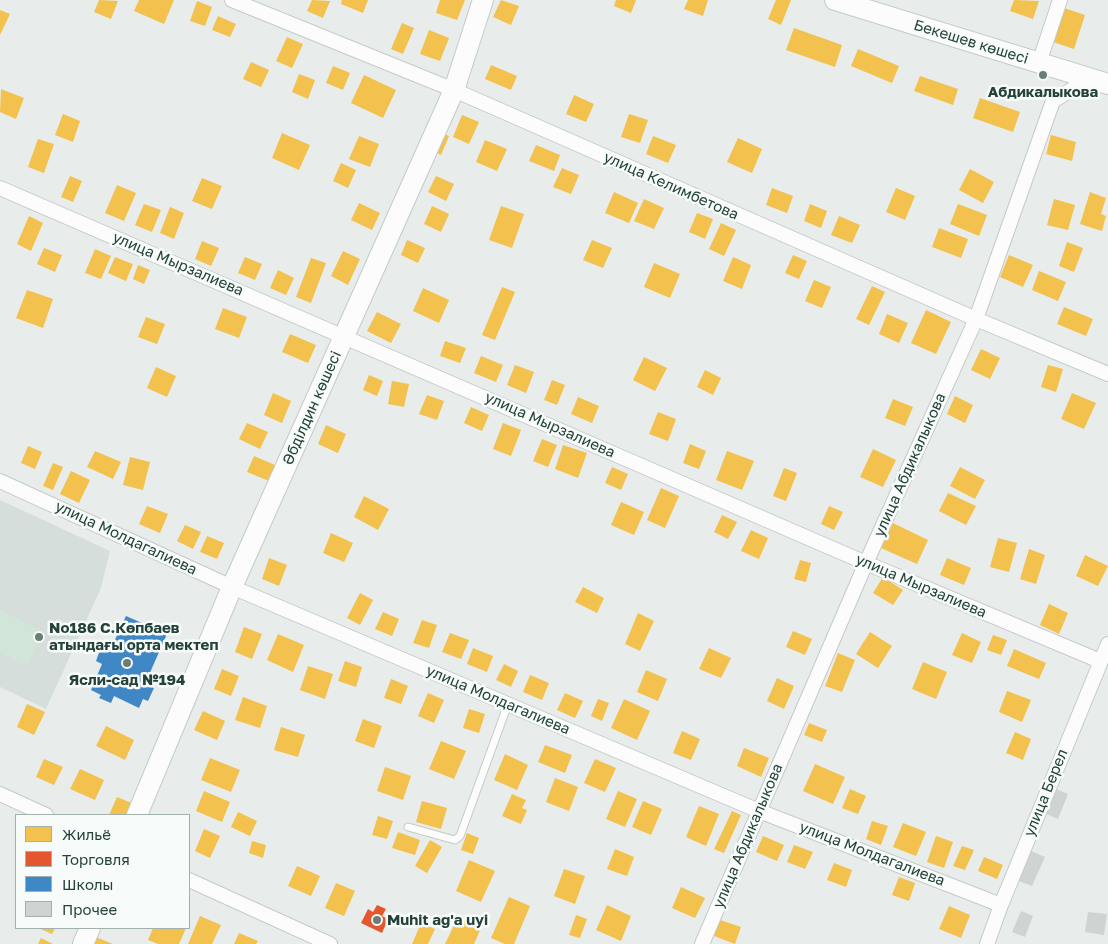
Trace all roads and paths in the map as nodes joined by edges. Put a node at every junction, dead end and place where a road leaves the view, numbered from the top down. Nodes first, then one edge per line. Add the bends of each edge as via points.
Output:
1 (232, 0) edge
2 (483, 0) edge
3 (835, 0) edge
4 (1060, 0) edge
5 (869, 5) edge
6 (1039, 63) junction
7 (1098, 82) edge
8 (454, 90) junction
9 (0, 188) edge
10 (976, 319) junction
11 (345, 336) junction
12 (1108, 374) edge
13 (0, 481) edge
14 (866, 563) junction
15 (232, 588) junction
16 (1108, 644) edge
17 (1100, 661) junction
18 (508, 704) junction
19 (0, 794) edge
20 (759, 811) junction
21 (44, 814) edge
22 (137, 814) edge
23 (408, 827) dead end
24 (190, 880) edge
25 (1001, 905) junction
26 (90, 929) edge
27 (83, 944) edge
28 (330, 944) edge
29 (702, 944) edge
30 (987, 944) edge

1 - 8 street, улица Келимбетова
2 - 8 main road, Әбділдин көшесі
3 - 5 main road, Бекешев көшесі
4 - 6 street
5 - 6 main road, Бекешев көшесі
6 - 7 main road, Бекешев көшесі
7 - 10 street, улица Абдикалыкова via 1053,101
8 - 10 street, улица Келимбетова
8 - 11 main road, Әбділдин көшесі
9 - 11 street, улица Мырзалиева
10 - 12 street, улица Келимбетова
10 - 14 street, улица Абдикалыкова
11 - 14 street, улица Мырзалиева
11 - 15 main road, Әбділдин көшесі
13 - 15 street, улица Молдагалиева
14 - 17 street, улица Мырзалиева
14 - 20 street, улица Абдикалыкова
15 - 18 street, улица Молдагалиева
15 - 22 main road, Әбділдин көшесі
16 - 17 street, улица Берел
17 - 25 street, улица Берел
18 - 20 street, улица Молдагалиева
18 - 23 lane via 460,836 455,840
19 - 21 street
20 - 25 street, улица Молдагалиева
20 - 29 street, улица Абдикалыкова
24 - 28 street
25 - 30 street, улица Берел
26 - 27 main road

